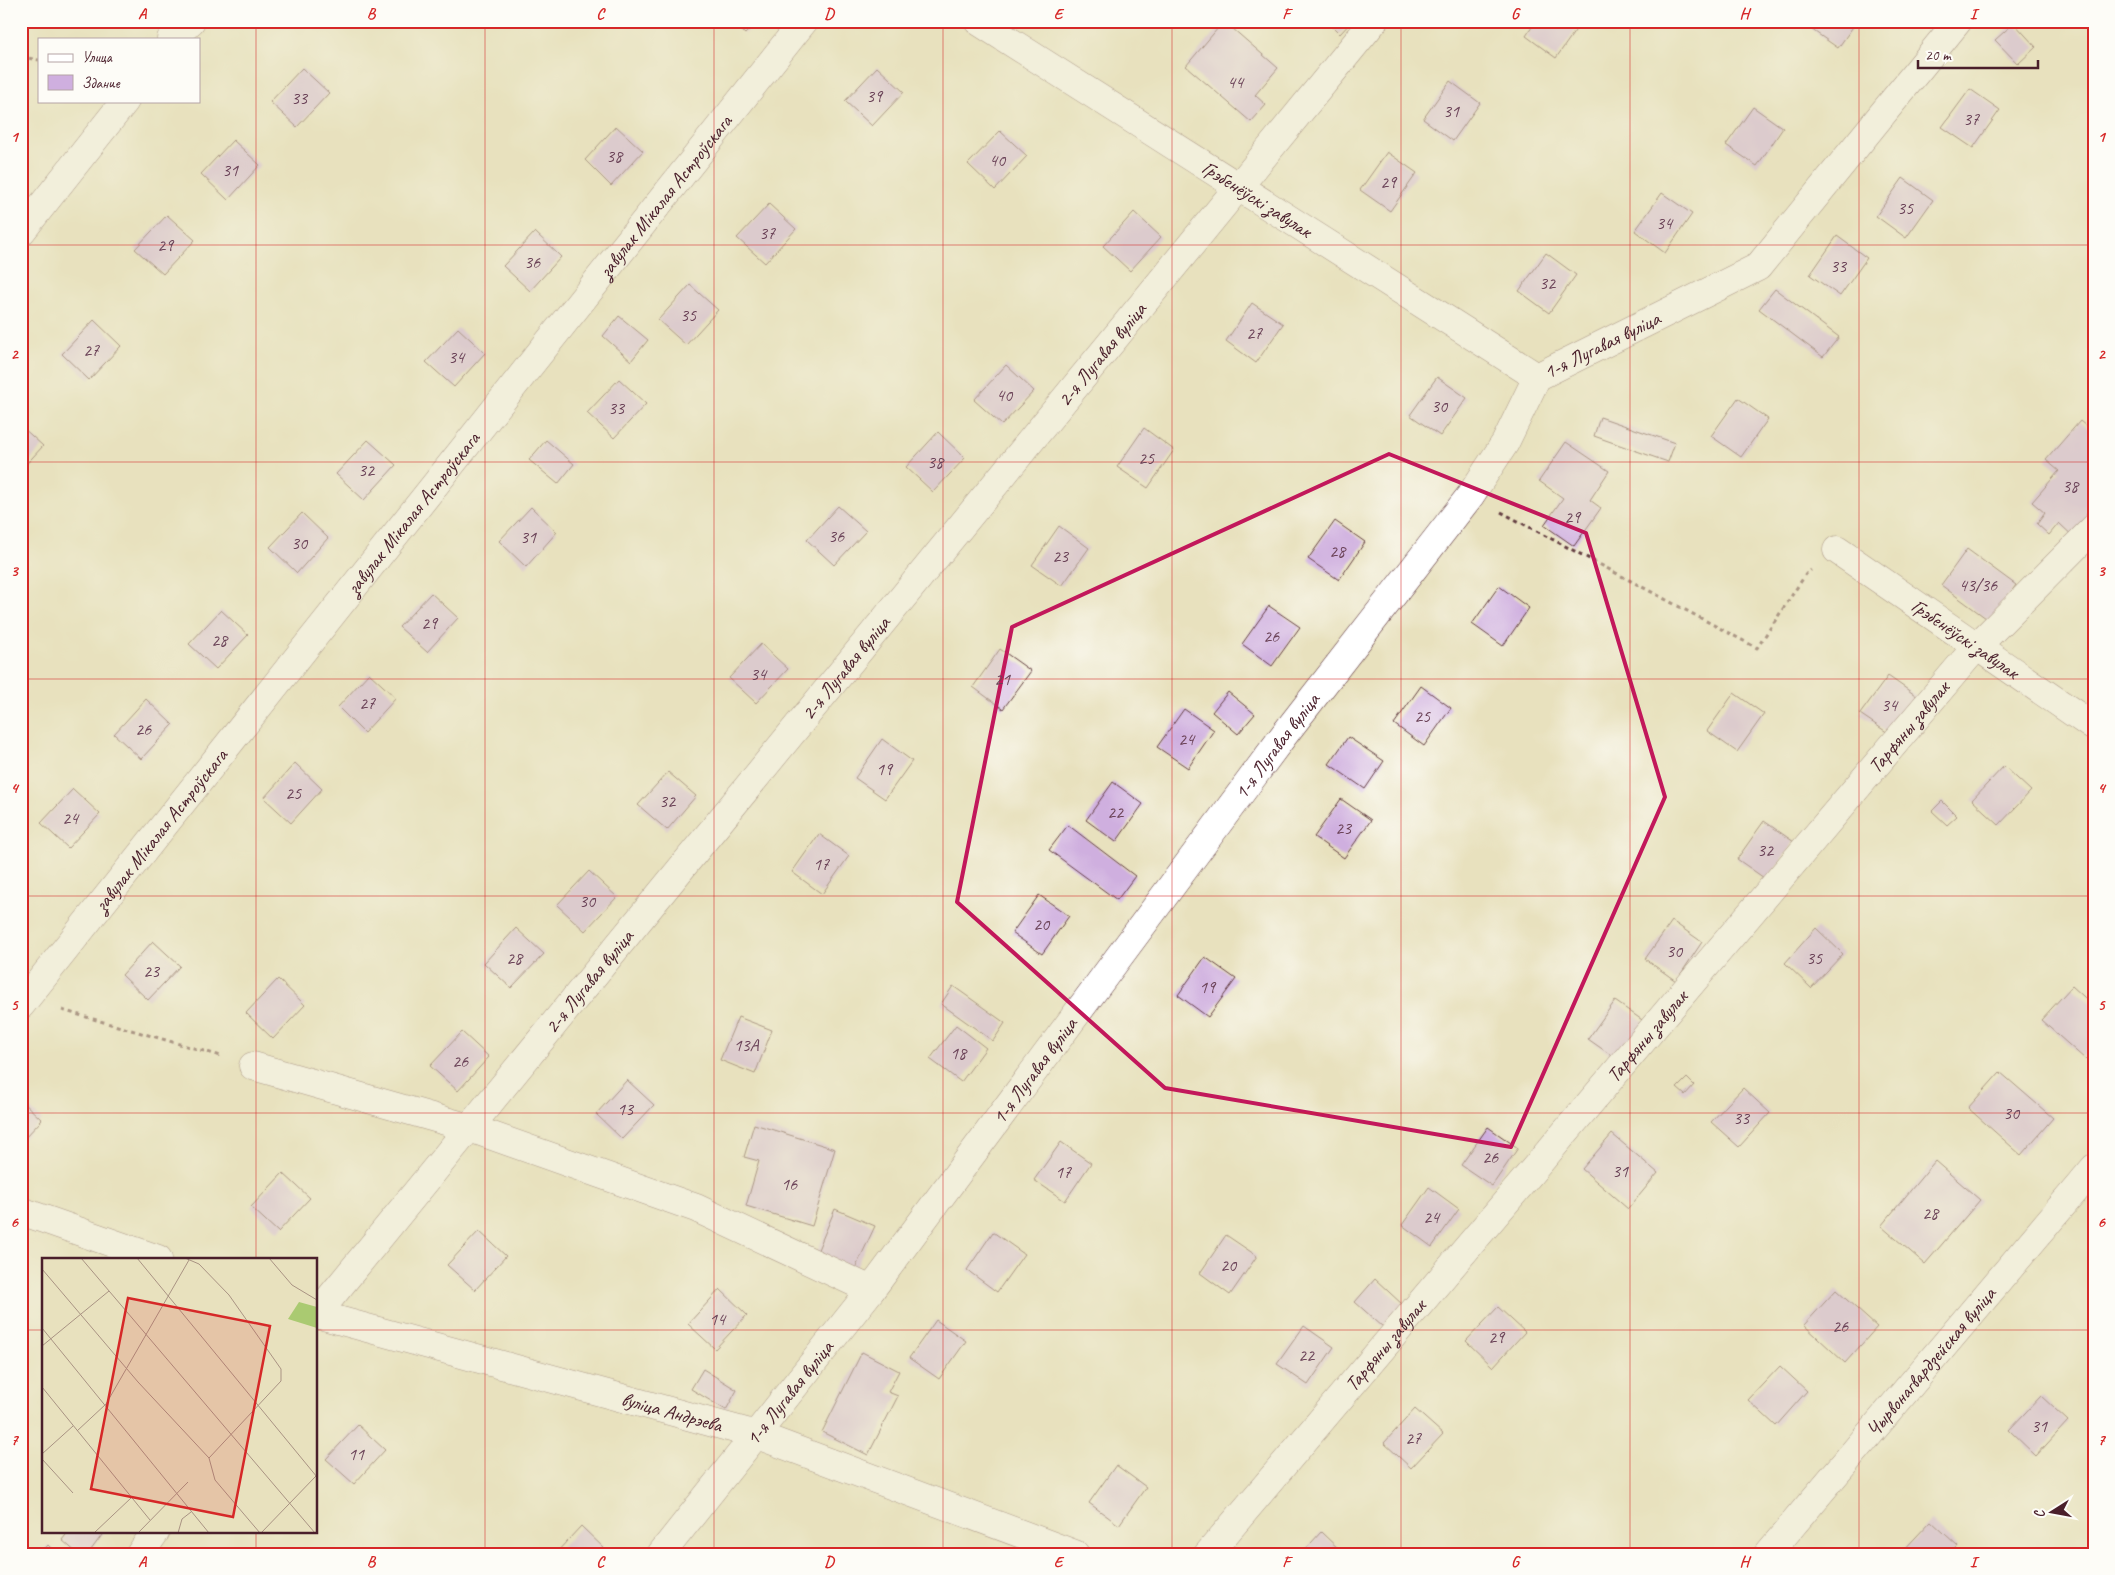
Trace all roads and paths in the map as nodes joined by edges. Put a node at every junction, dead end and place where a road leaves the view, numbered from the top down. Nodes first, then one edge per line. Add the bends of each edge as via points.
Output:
1 (190, 21) edge
2 (804, 21) edge
3 (978, 21) edge
4 (1374, 21) edge
5 (1958, 21) edge
6 (172, 38) edge
7 (21, 57) edge
8 (38, 60) edge
9 (124, 102) edge
10 (1240, 186) junction
11 (21, 232) edge
12 (1537, 377) junction
13 (1470, 496) junction
14 (2094, 528) edge
15 (1837, 550) joint
16 (1976, 647) junction
17 (2094, 727) edge
18 (24, 1002) edge
19 (253, 1066) joint
20 (470, 1128) junction
21 (2094, 1168) edge
22 (21, 1211) edge
23 (155, 1258) edge
24 (871, 1290) junction
25 (318, 1313) edge
26 (318, 1314) edge
27 (756, 1435) junction
28 (155, 1532) edge
29 (140, 1554) edge
30 (661, 1554) edge
31 (1075, 1554) edge
32 (1208, 1554) edge
33 (1768, 1554) edge

1 - 6 street
2 - 18 street, завулак Мікалая Астроўскага
3 - 10 street, Грэбенёўскі завулак
4 - 10 street, 2-я Лугавая вуліца
5 - 12 street, 1-я Лугавая вуліца via 1758,267
7 - 8 path
9 - 11 street
10 - 12 street, Грэбенёўскі завулак
10 - 20 street, 2-я Лугавая вуліца
12 - 13 street, 1-я Лугавая вуліца via 1504,443
13 - 15 path via 1757,648 1806,574
13 - 24 street, 1-я Лугавая вуліца via 1284,735
14 - 16 street, Тарфяны завулак
15 - 16 street, Грэбенёўскі завулак
16 - 17 street, Грэбенёўскі завулак
16 - 32 street, Тарфяны завулак
18 - 19 path
19 - 20 street
20 - 24 street via 696,1208
20 - 25 street, 2-я Лугавая вуліца
21 - 33 street, Чырвонагвардзейская вуліца
22 - 23 street
24 - 27 street, 1-я Лугавая вуліца
26 - 27 street, вуліца Андрэева
27 - 30 street, 1-я Лугавая вуліца
27 - 31 street, вуліца Андрэева
28 - 29 street

